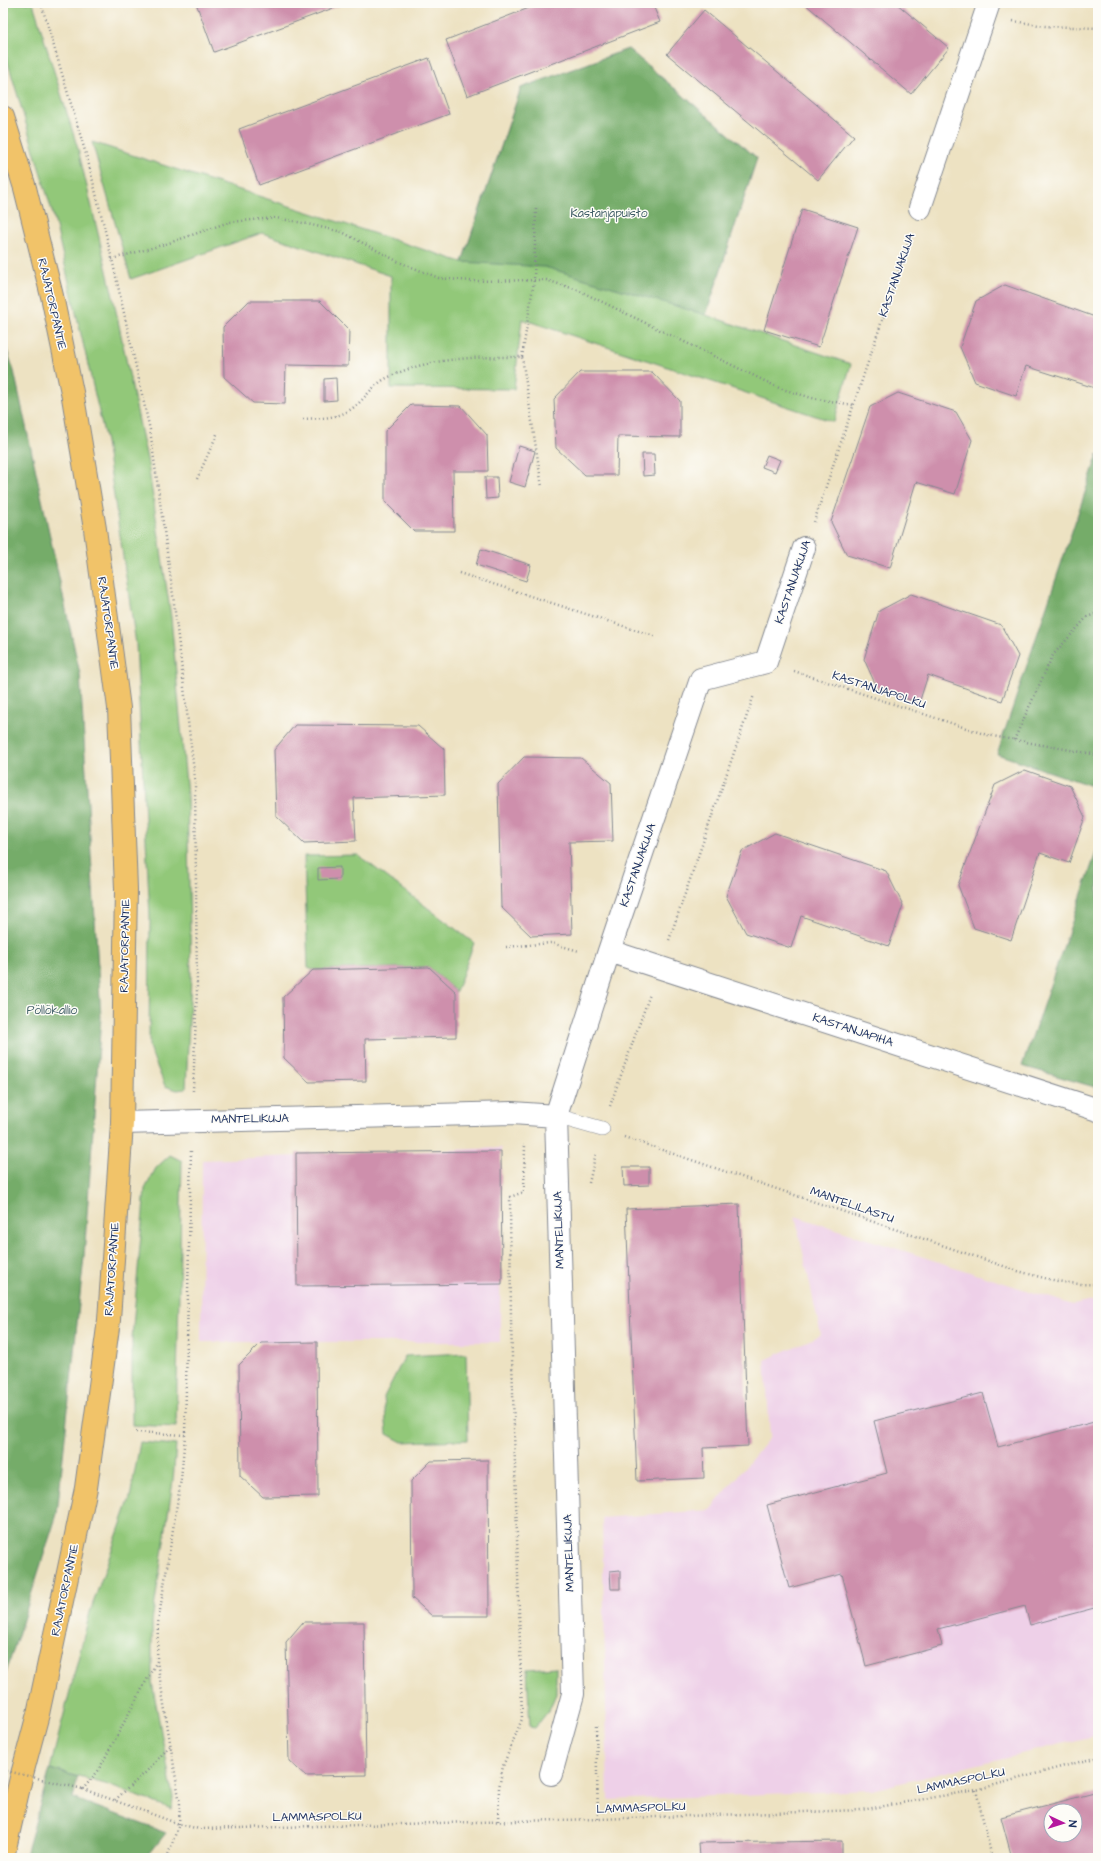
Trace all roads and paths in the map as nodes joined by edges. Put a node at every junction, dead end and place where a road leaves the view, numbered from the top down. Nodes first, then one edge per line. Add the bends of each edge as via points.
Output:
1 (41, 3) edge
2 (987, 10) edge
3 (1098, 28) edge
4 (3, 117) edge
5 (920, 208) joint
6 (536, 209) dead end
7 (112, 259) junction
8 (534, 280) junction
9 (522, 357) junction
10 (853, 405) junction
11 (303, 419) dead end
12 (218, 432) dead end
13 (197, 479) dead end
14 (542, 487) dead end
15 (804, 548) joint
16 (459, 573) dead end
17 (1098, 613) edge
18 (654, 636) dead end
19 (766, 662) junction
20 (1014, 740) junction
21 (1098, 755) edge
22 (506, 947) dead end
23 (609, 951) junction
24 (584, 952) dead end
25 (660, 967) junction
26 (1098, 1110) edge
27 (556, 1116) junction
28 (192, 1121) junction
29 (122, 1123) junction
30 (602, 1129) junction
31 (519, 1144) dead end
32 (1098, 1284) edge
33 (136, 1432) dead end
34 (185, 1435) junction
35 (157, 1661) junction
36 (170, 1746) junction
37 (1098, 1757) edge
38 (12, 1774) edge
39 (551, 1774) dead end
40 (83, 1789) junction
41 (976, 1790) junction
42 (115, 1800) junction
43 (3, 1811) edge
44 (498, 1821) junction
45 (179, 1824) junction
46 (3, 1857) edge
47 (167, 1858) edge
48 (992, 1858) edge

1 - 7 path via 88,161
2 - 3 path via 1045,26
2 - 5 street
4 - 29 main road, RAJATORPANTIE via 25,188 52,296 73,397 95,529 119,708 126,889
5 - 10 path, KASTANJAKUJA
6 - 8 path
7 - 8 path via 229,222 276,218 342,232 399,262 440,278 471,282
7 - 28 path via 150,430 195,780 197,989
8 - 9 path
8 - 10 path via 546,280 578,290 779,388 812,398
9 - 11 path via 448,360 414,366 383,380 349,411 332,417
9 - 14 path
10 - 15 path, KASTANJAKUJA
12 - 13 path
15 - 19 street, KASTANJAKUJA
16 - 18 path
17 - 20 path via 1087,617 1053,655
19 - 20 path, KASTANJAPOLKU via 987,735
19 - 23 street, KASTANJAKUJA via 701,679
19 - 25 path
20 - 21 path, KASTANJAPOLKU
22 - 24 path via 551,943
23 - 25 street, KASTANJAPIHA
23 - 27 street, KASTANJAKUJA
25 - 26 street, KASTANJAPIHA
25 - 30 path
27 - 28 street, MANTELIKUJA via 512,1113
27 - 30 lane
27 - 39 street, MANTELIKUJA via 573,1694
28 - 29 street, MANTELIKUJA
28 - 34 path
29 - 38 main road, RAJATORPANTIE via 109,1320 86,1488 45,1685
30 - 32 path, MANTELILASTU via 1018,1271 1050,1280 1083,1285
31 - 44 path via 525,1145 524,1192 510,1197 522,1719 503,1766 498,1788
33 - 34 path
34 - 35 path via 181,1479 158,1623
35 - 36 path
35 - 40 path via 98,1770
36 - 42 path
36 - 45 path via 180,1804
37 - 41 path, LAMMASPOLKU
38 - 40 path, LAMMASPOLKU, bridge
38 - 43 main road, RAJATORPANTIE
38 - 46 main road, RAJATORPANTIE
40 - 42 path, LAMMASPOLKU
41 - 44 path, LAMMASPOLKU via 861,1810
41 - 48 path
42 - 45 path, LAMMASPOLKU
44 - 45 path, LAMMASPOLKU via 199,1829
45 - 47 path

